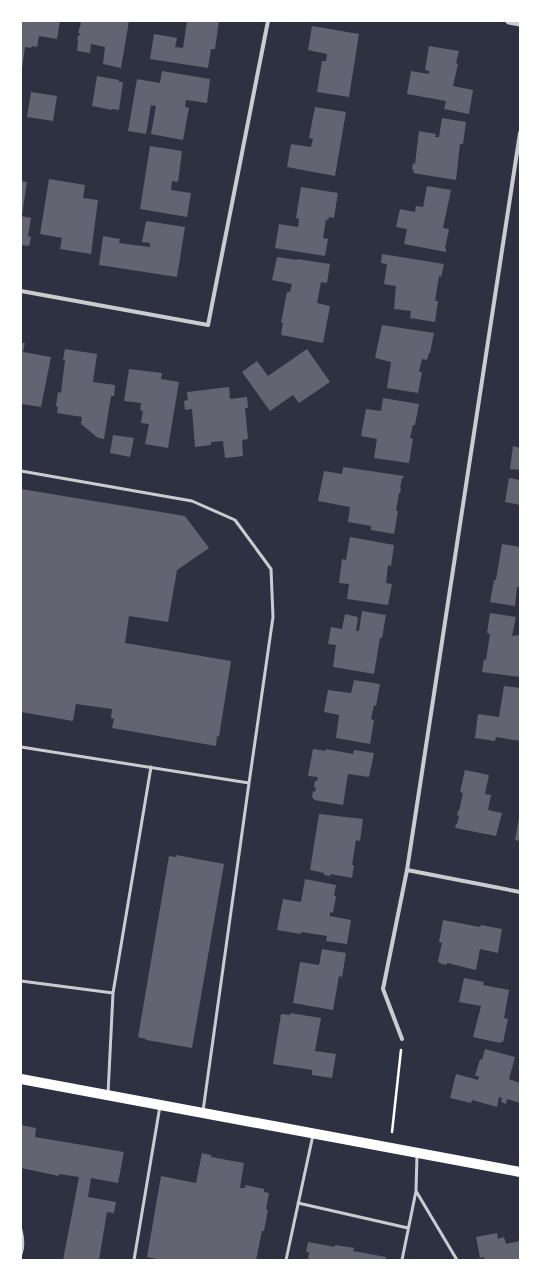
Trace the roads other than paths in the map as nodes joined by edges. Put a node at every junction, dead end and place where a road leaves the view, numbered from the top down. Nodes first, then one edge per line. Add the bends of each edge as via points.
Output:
1 (268, 21) edge
2 (509, 21) edge
3 (520, 23) edge
4 (520, 133) edge
5 (21, 292) edge
6 (21, 471) edge
7 (21, 747) edge
8 (151, 768) junction
9 (249, 783) junction
10 (406, 870) junction
11 (520, 892) edge
12 (21, 981) edge
13 (113, 993) junction
14 (402, 1039) road end
15 (21, 1079) edge
16 (108, 1096) junction
17 (160, 1105) junction
18 (203, 1113) junction
19 (313, 1133) junction
20 (417, 1153) junction
21 (520, 1172) edge
22 (416, 1191) junction
23 (298, 1203) junction
24 (408, 1228) junction
25 (21, 1230) edge
26 (21, 1254) edge
27 (134, 1260) edge
28 (286, 1260) edge
29 (402, 1260) edge
30 (457, 1260) edge

1 - 5 street via 208,325
2 - 3 street
4 - 10 street
6 - 9 lane via 192,501 235,520 271,569 273,616
7 - 8 lane
8 - 9 lane
8 - 13 lane
9 - 18 lane
10 - 11 street
10 - 14 street via 383,989
12 - 13 lane
13 - 16 lane
15 - 16 main road
16 - 17 main road
17 - 18 main road
17 - 27 lane
18 - 19 main road
19 - 20 main road
19 - 23 lane
20 - 21 main road
20 - 22 lane
22 - 24 lane
22 - 30 lane
23 - 24 lane
23 - 28 lane
24 - 29 lane
25 - 26 lane

